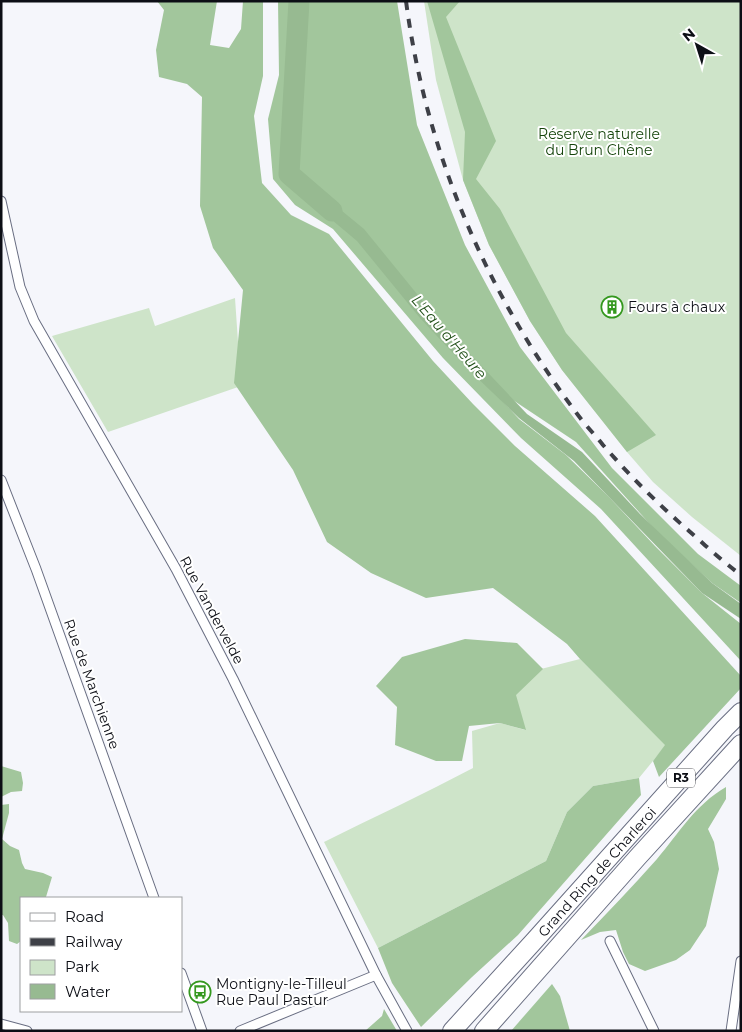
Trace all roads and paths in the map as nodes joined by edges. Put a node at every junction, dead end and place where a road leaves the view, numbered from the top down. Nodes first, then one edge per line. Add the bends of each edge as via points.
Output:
1 (1, 201) edge
2 (1, 480) edge
3 (741, 712) edge
4 (741, 744) edge
5 (154, 897) edge
6 (610, 940) dead end
7 (741, 962) edge
8 (376, 975) junction
9 (182, 976) edge
10 (1, 1024) edge
11 (27, 1031) edge
12 (202, 1031) edge
13 (240, 1031) edge
14 (408, 1031) edge
15 (452, 1031) edge
16 (484, 1031) edge
17 (654, 1031) edge
18 (731, 1031) edge

1 - 8 street, Rue Vandervelde via 20,286 34,321 176,569 233,679
2 - 5 street, Rue de Marchienne
3 - 15 highway, Grand Ring de Charleroi / R3
4 - 16 highway, Grand Ring de Charleroi / R3
6 - 17 street
7 - 18 street
8 - 13 street
8 - 14 street, Rue Vandervelde
9 - 12 street
10 - 11 street

